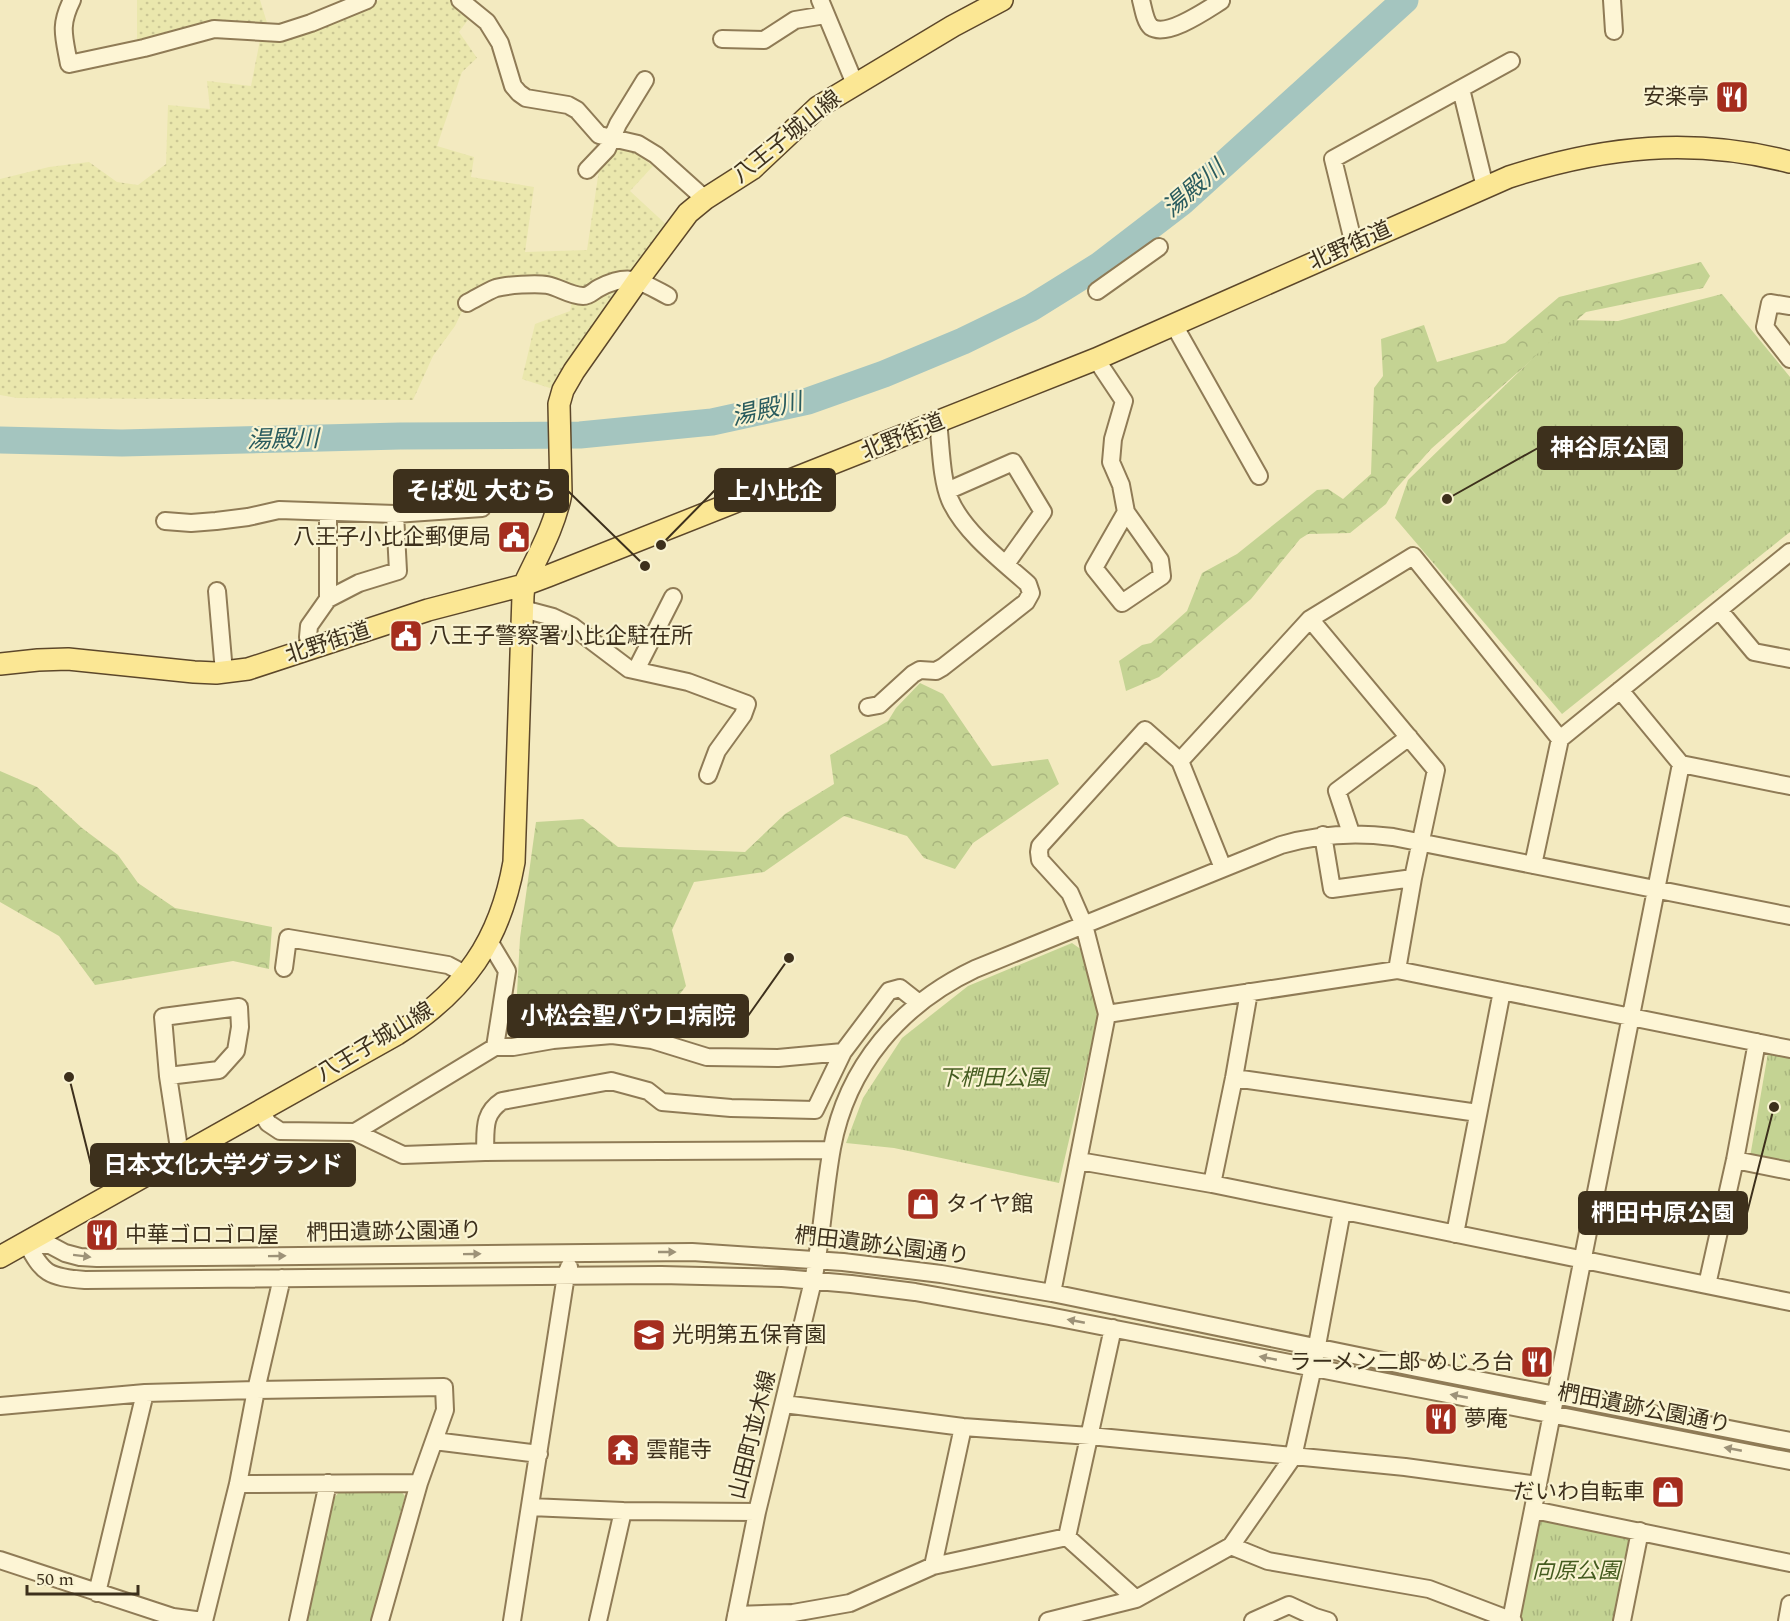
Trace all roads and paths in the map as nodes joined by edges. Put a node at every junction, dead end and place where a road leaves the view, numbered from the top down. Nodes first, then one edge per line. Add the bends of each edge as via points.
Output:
1 (72, 0) edge
2 (367, 0) edge
3 (460, 0) edge
4 (1002, 0) edge
5 (1141, 0) edge
6 (1612, 0) edge
7 (1221, 1) edge
8 (823, 7) edge
9 (1614, 31) dead end
10 (722, 39) dead end
11 (1511, 62) dead end
12 (645, 80) dead end
13 (855, 84) junction
14 (1461, 89) junction
15 (611, 138) junction
16 (1790, 162) edge
17 (587, 170) dead end
18 (1485, 187) junction
19 (705, 199) junction
20 (1354, 244) junction
21 (1159, 247) dead end
22 (638, 280) junction
23 (1097, 291) dead end
24 (668, 296) dead end
25 (467, 303) dead end
26 (1790, 306) edge
27 (1174, 325) junction
28 (1096, 359) junction
29 (1790, 359) edge
30 (938, 422) junction
31 (1260, 476) dead end
32 (947, 491) junction
33 (482, 508) dead end
34 (328, 512) junction
35 (1126, 512) junction
36 (395, 514) junction
37 (165, 521) dead end
38 (1790, 552) edge
39 (1006, 564) junction
40 (524, 585) junction
41 (217, 591) dead end
42 (673, 597) dead end
43 (328, 599) junction
44 (523, 609) junction
45 (1719, 610) junction
46 (1310, 619) junction
47 (312, 649) junction
48 (1790, 659) edge
49 (0, 664) edge
50 (636, 670) junction
51 (224, 672) junction
52 (1620, 690) junction
53 (868, 706) dead end
54 (1409, 737) junction
55 (1560, 740) junction
56 (1180, 761) junction
57 (1682, 764) junction
58 (708, 775) dead end
59 (1790, 786) edge
60 (1351, 833) junction
61 (1323, 835) junction
62 (1420, 843) junction
63 (1533, 865) junction
64 (1223, 868) junction
65 (1413, 878) junction
66 (1656, 890) junction
67 (1790, 916) edge
68 (1084, 925) junction
69 (489, 941) junction
70 (284, 968) dead end
71 (1397, 970) junction
72 (467, 975) junction
73 (1502, 991) junction
74 (1249, 993) junction
75 (919, 1003) junction
76 (1107, 1014) junction
77 (1631, 1017) junction
78 (1757, 1042) junction
79 (495, 1047) junction
80 (1790, 1049) edge
81 (843, 1052) junction
82 (168, 1076) junction
83 (1234, 1078) junction
84 (260, 1110) junction
85 (1478, 1113) junction
86 (355, 1132) junction
87 (831, 1150) junction
88 (485, 1152) junction
89 (180, 1155) junction
90 (1735, 1160) junction
91 (1079, 1161) junction
92 (1790, 1171) edge
93 (1212, 1184) junction
94 (1342, 1211) junction
95 (1455, 1234) junction
96 (26, 1242) junction
97 (574, 1253) junction
98 (0, 1257) edge
99 (817, 1260) junction
100 (1583, 1261) junction
101 (566, 1275) junction
102 (282, 1278) junction
103 (813, 1281) junction
104 (1707, 1285) junction
105 (1052, 1293) junction
106 (1790, 1302) edge
107 (1113, 1328) junction
108 (1317, 1347) junction
109 (1313, 1367) junction
110 (256, 1390) junction
111 (145, 1393) junction
112 (1556, 1394) junction
113 (784, 1404) junction
114 (0, 1406) edge
115 (1552, 1414) junction
116 (963, 1427) junction
117 (1090, 1436) junction
118 (434, 1441) junction
119 (1790, 1441) edge
120 (539, 1454) junction
121 (1293, 1457) junction
122 (1790, 1461) edge
123 (419, 1483) junction
124 (238, 1484) junction
125 (328, 1484) junction
126 (1538, 1485) junction
127 (530, 1508) junction
128 (1534, 1510) junction
129 (623, 1511) junction
130 (757, 1512) junction
131 (1640, 1531) junction
132 (1067, 1537) junction
133 (1231, 1546) junction
134 (0, 1560) edge
135 (1790, 1563) edge
136 (933, 1566) junction
137 (97, 1593) junction
138 (1136, 1599) junction
139 (1790, 1604) edge
140 (735, 1618) edge
141 (1320, 1620) edge
142 (204, 1621) edge
143 (298, 1621) edge
144 (380, 1621) edge
145 (512, 1621) edge
146 (598, 1621) edge
147 (1048, 1621) edge
148 (1253, 1621) edge
149 (1512, 1621) edge
150 (1622, 1621) edge
151 (1786, 1621) edge

1 - 2 street via 62,28 69,64 214,29 280,33
3 - 15 street via 487,22 500,43 513,86 519,93 526,98 568,105 599,135
4 - 13 main road, 八王子城山線
5 - 7 street via 1147,20 1158,29 1170,29
6 - 9 street
8 - 10 street via 764,40
8 - 13 street
11 - 14 street
12 - 15 street
13 - 19 main road, 八王子城山線 via 818,107 752,169
14 - 18 street
14 - 20 street via 1333,159
15 - 17 street via 607,149
15 - 19 street via 638,144 656,155
16 - 18 main road, 北野街道 via 1720,149 1635,148 1554,162
18 - 20 main road, 北野街道
19 - 22 main road, 八王子城山線 via 683,219
20 - 27 main road, 北野街道
21 - 23 street
22 - 24 street
22 - 25 street via 621,279 587,296 547,285 498,288
22 - 40 main road, 八王子城山線 via 574,371 561,397 561,493 557,513
26 - 29 street via 1770,303 1765,327
27 - 28 main road, 北野街道
27 - 31 street
28 - 30 main road, 北野街道
28 - 35 street via 1124,401 1111,462
30 - 32 street
30 - 40 main road, 北野街道
32 - 39 street via 971,531
32 - 39 street via 1013,462 1043,512
33 - 36 street
34 - 36 street
34 - 37 street via 279,510 248,518
34 - 43 street
35 - 35 street via 1160,560 1162,576 1122,603 1094,568
36 - 43 street via 398,571 359,583
38 - 45 street
39 - 53 street via 1028,584 1031,593 1026,602 944,667 920,670 879,705
40 - 44 main road, 八王子城山線
40 - 47 main road, 北野街道 via 428,610
41 - 51 street
42 - 50 street
43 - 47 street via 309,626
44 - 50 street via 572,626 623,665
44 - 69 main road, 八王子城山線 via 514,862 509,888
45 - 48 street via 1754,652
45 - 52 street
46 - 54 street
46 - 55 street via 1413,556
46 - 56 street
47 - 51 main road, 北野街道 via 248,669
49 - 51 main road, 北野街道 via 68,659
50 - 58 street via 688,682 747,704 717,750
52 - 55 street
52 - 57 street
54 - 60 street via 1337,790
54 - 62 street via 1436,770
55 - 63 street
56 - 64 street
56 - 68 street via 1145,730 1040,846 1040,860 1070,893
57 - 59 street
57 - 66 street
60 - 61 street, 山田町並木線
60 - 62 street, 山田町並木線
61 - 64 street, 山田町並木線 via 1281,845
61 - 65 street via 1332,889
62 - 63 street, 山田町並木線
62 - 65 street
63 - 66 street, 山田町並木線
64 - 68 street, 山田町並木線
65 - 71 street
66 - 67 street, 山田町並木線
66 - 77 street
68 - 75 street, 山田町並木線 via 975,969
68 - 76 street
69 - 72 main road, 八王子城山線
69 - 79 street via 507,971
70 - 72 street via 288,938 448,965
71 - 73 street
71 - 74 street
72 - 84 main road, 八王子城山線 via 418,1021
73 - 77 street
73 - 85 street
74 - 76 street
74 - 83 street
75 - 81 street via 900,988 890,991
75 - 87 street, 山田町並木線 via 882,1039 859,1073 842,1110
76 - 91 street
77 - 78 street
77 - 100 street
78 - 80 street
78 - 90 street
79 - 81 street via 612,1035 652,1040 707,1057 778,1058
79 - 86 street
81 - 88 street via 815,1110 662,1102 648,1091 610,1081 502,1101 493,1107 486,1121
82 - 82 street via 219,1070 236,1052 239,1007 163,1017
82 - 89 street
83 - 85 street
83 - 93 street
84 - 86 street via 268,1123 280,1131
84 - 89 main road, 八王子城山線
85 - 95 street
86 - 88 street via 403,1155
87 - 88 street
87 - 99 street, 山田町並木線
89 - 96 main road, 八王子城山線
90 - 92 street
90 - 104 street
91 - 93 street
91 - 105 street
93 - 94 street
94 - 95 street
94 - 108 street
95 - 100 street
96 -> 97 street, 椚田遺跡公園通り via 97,1258
96 - 98 main road, 八王子城山線
96 - 102 street, 椚田遺跡公園通り via 38,1264 50,1274 68,1279
97 -> 99 street, 椚田遺跡公園通り via 692,1252
97 - 101 street
99 - 103 street, 山田町並木線
99 - 105 street, 椚田遺跡公園通り via 941,1274
100 - 104 street
100 - 112 street
101 - 102 street, 椚田遺跡公園通り
101 - 103 street, 椚田遺跡公園通り
101 - 120 street
102 - 110 street
107 -> 103 street, 椚田遺跡公園通り via 915,1292
103 - 113 street, 山田町並木線
104 - 106 street
105 - 108 street, 椚田遺跡公園通り
109 -> 107 street, 椚田遺跡公園通り
107 - 117 street
108 - 109 street
108 - 112 street, 椚田遺跡公園通り
115 -> 109 street, 椚田遺跡公園通り
109 - 121 street
110 - 111 street
110 - 118 street via 444,1386 445,1410
110 - 124 street
111 - 114 street
111 - 137 street
112 - 115 street
112 - 119 street, 椚田遺跡公園通り
113 - 116 street
113 - 130 street, 山田町並木線
122 -> 115 street, 椚田遺跡公園通り
115 - 126 street
116 - 117 street
116 - 136 street
117 - 121 street
117 - 132 street
118 - 120 street
118 - 123 street
120 - 127 street
121 - 126 street
121 - 133 street
123 - 125 street
123 - 144 street
124 - 125 street
124 - 142 street
125 - 143 street
126 - 128 street
127 - 129 street
127 - 145 street
128 - 131 street
128 - 149 street
129 - 130 street
129 - 146 street
130 - 140 street, 山田町並木線
131 - 135 street
131 - 150 street
132 - 136 street
132 - 138 street
133 - 138 street
133 - 149 street via 1268,1561 1429,1589
134 - 137 street
136 - 140 street via 850,1603
137 - 142 street via 173,1617
138 - 147 street
139 - 151 street
141 - 148 street via 1289,1605

